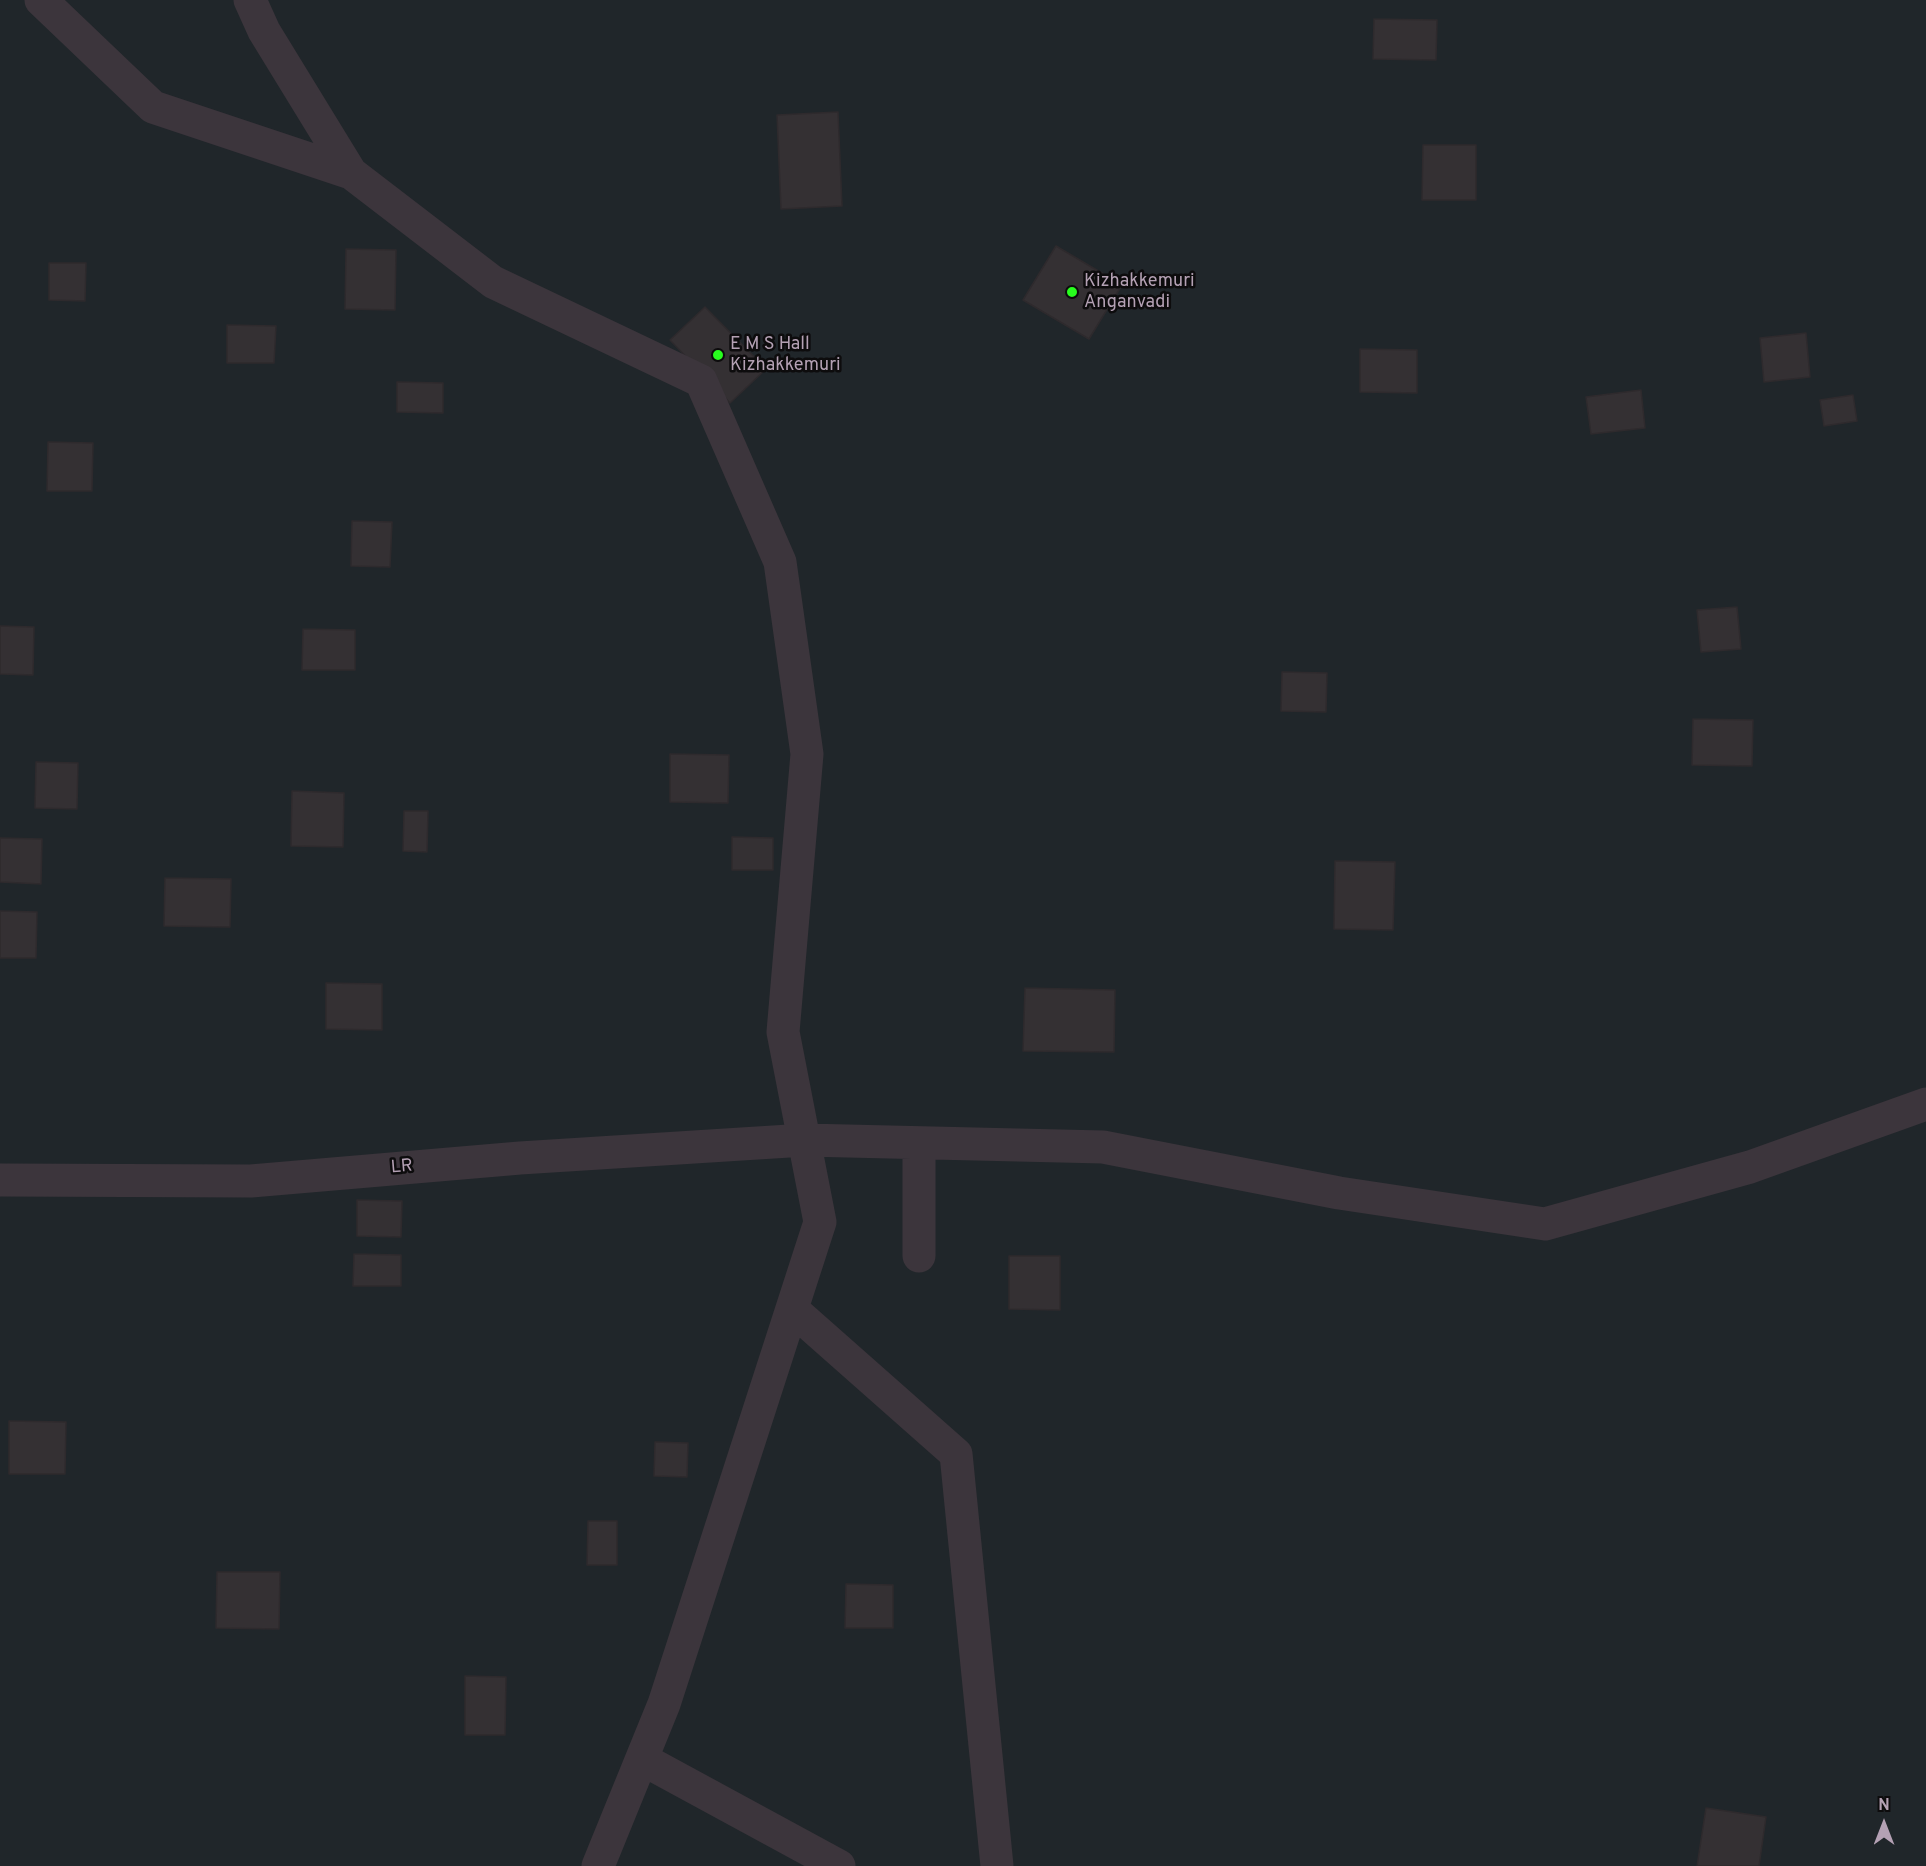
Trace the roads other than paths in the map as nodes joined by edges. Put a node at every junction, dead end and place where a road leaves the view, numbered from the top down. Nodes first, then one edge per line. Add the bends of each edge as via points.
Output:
1 (41, 0) edge
2 (250, 0) edge
3 (351, 173) junction
4 (1926, 1104) edge
5 (804, 1140) junction
6 (919, 1143) junction
7 (0, 1180) edge
8 (919, 1256) dead end
9 (792, 1310) junction
10 (642, 1759) junction
11 (598, 1866) edge
12 (839, 1866) edge
13 (997, 1866) edge

1 - 3 street via 153,107
2 - 3 street via 264,31
3 - 5 street via 493,282 701,381 780,562 804,731 807,754 783,1032
4 - 6 street, LR via 1750,1167 1545,1224 1339,1193 1103,1147
5 - 6 street, LR
5 - 7 street, LR via 520,1158 251,1181
5 - 9 street via 820,1222
6 - 8 street
9 - 10 street via 664,1704
9 - 13 street via 956,1454
10 - 11 street
10 - 12 street

